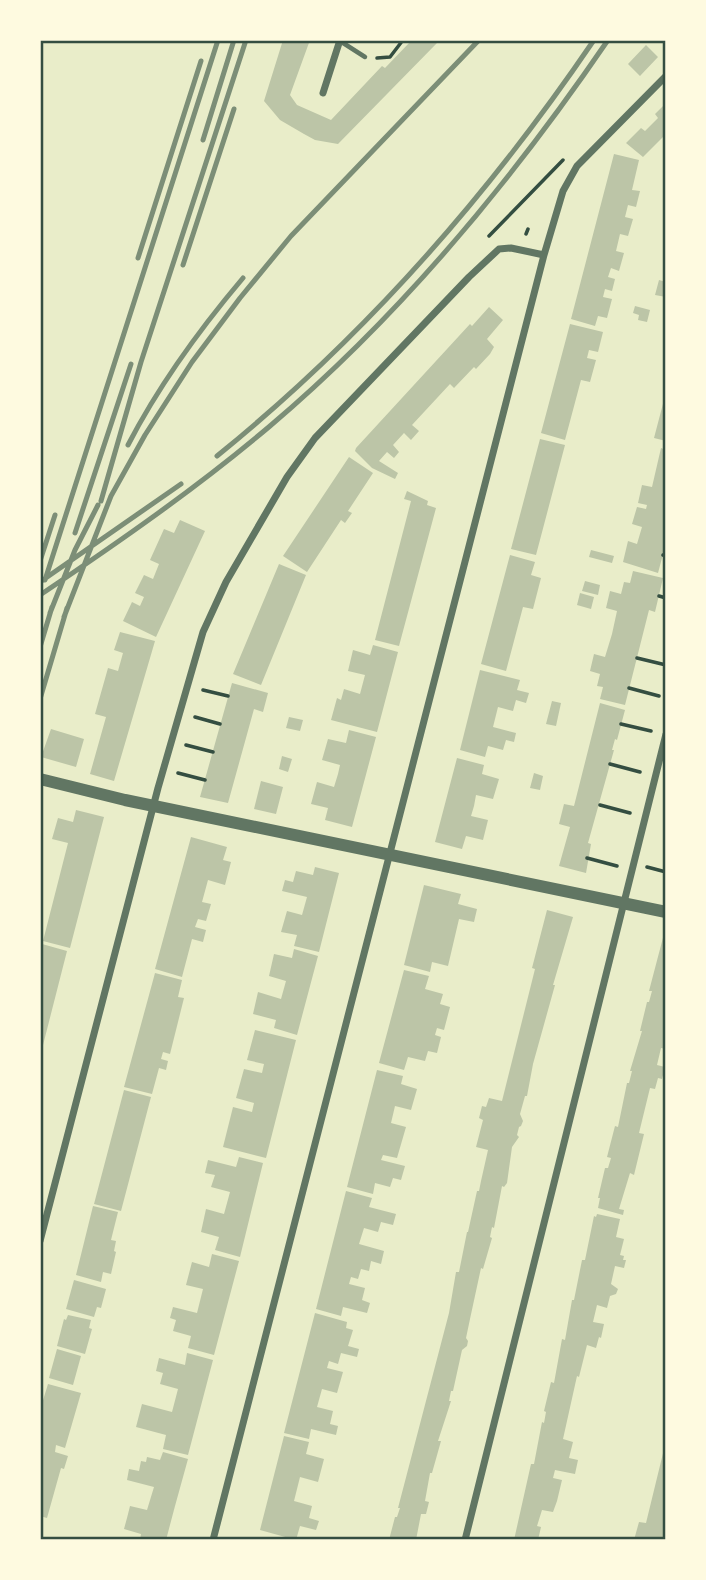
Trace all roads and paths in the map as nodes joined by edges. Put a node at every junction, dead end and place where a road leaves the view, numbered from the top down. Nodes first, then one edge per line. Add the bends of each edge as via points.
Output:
1 (403, 40) edge
2 (340, 41) edge
3 (365, 57) joint
4 (666, 76) edge
5 (323, 93) dead end
6 (563, 160) dead end
7 (489, 236) dead end
8 (544, 255) junction
9 (659, 596) dead end
10 (666, 598) edge
11 (637, 658) dead end
12 (666, 665) edge
13 (629, 688) dead end
14 (203, 690) dead end
15 (228, 696) dead end
16 (659, 696) dead end
17 (195, 717) dead end
18 (220, 724) dead end
19 (621, 724) dead end
20 (651, 731) dead end
21 (666, 734) edge
22 (186, 745) dead end
23 (213, 752) dead end
24 (610, 764) dead end
25 (640, 772) dead end
26 (178, 773) dead end
27 (40, 779) edge
28 (205, 780) dead end
29 (600, 805) dead end
30 (154, 806) junction
31 (630, 813) dead end
32 (389, 854) junction
33 (587, 858) dead end
34 (617, 866) dead end
35 (648, 867) dead end
36 (666, 872) edge
37 (624, 903) junction
38 (666, 912) edge
39 (40, 1241) edge
40 (213, 1540) edge
41 (464, 1540) edge

1 - 3 path via 390,57
2 - 3 lane
2 - 5 street
4 - 8 street via 577,166 563,191
6 - 7 path
8 - 30 street via 511,248 489,256 315,438 287,477 226,582 203,632
8 - 32 street
9 - 10 path
11 - 12 path
13 - 16 path
14 - 15 path
17 - 18 path
19 - 20 path
21 - 37 street
22 - 23 path
24 - 25 path
26 - 28 path
27 - 30 street
29 - 31 path
30 - 32 street
30 - 39 street
32 - 37 street
32 - 40 street
33 - 34 path
35 - 36 path
37 - 38 street
37 - 41 street

